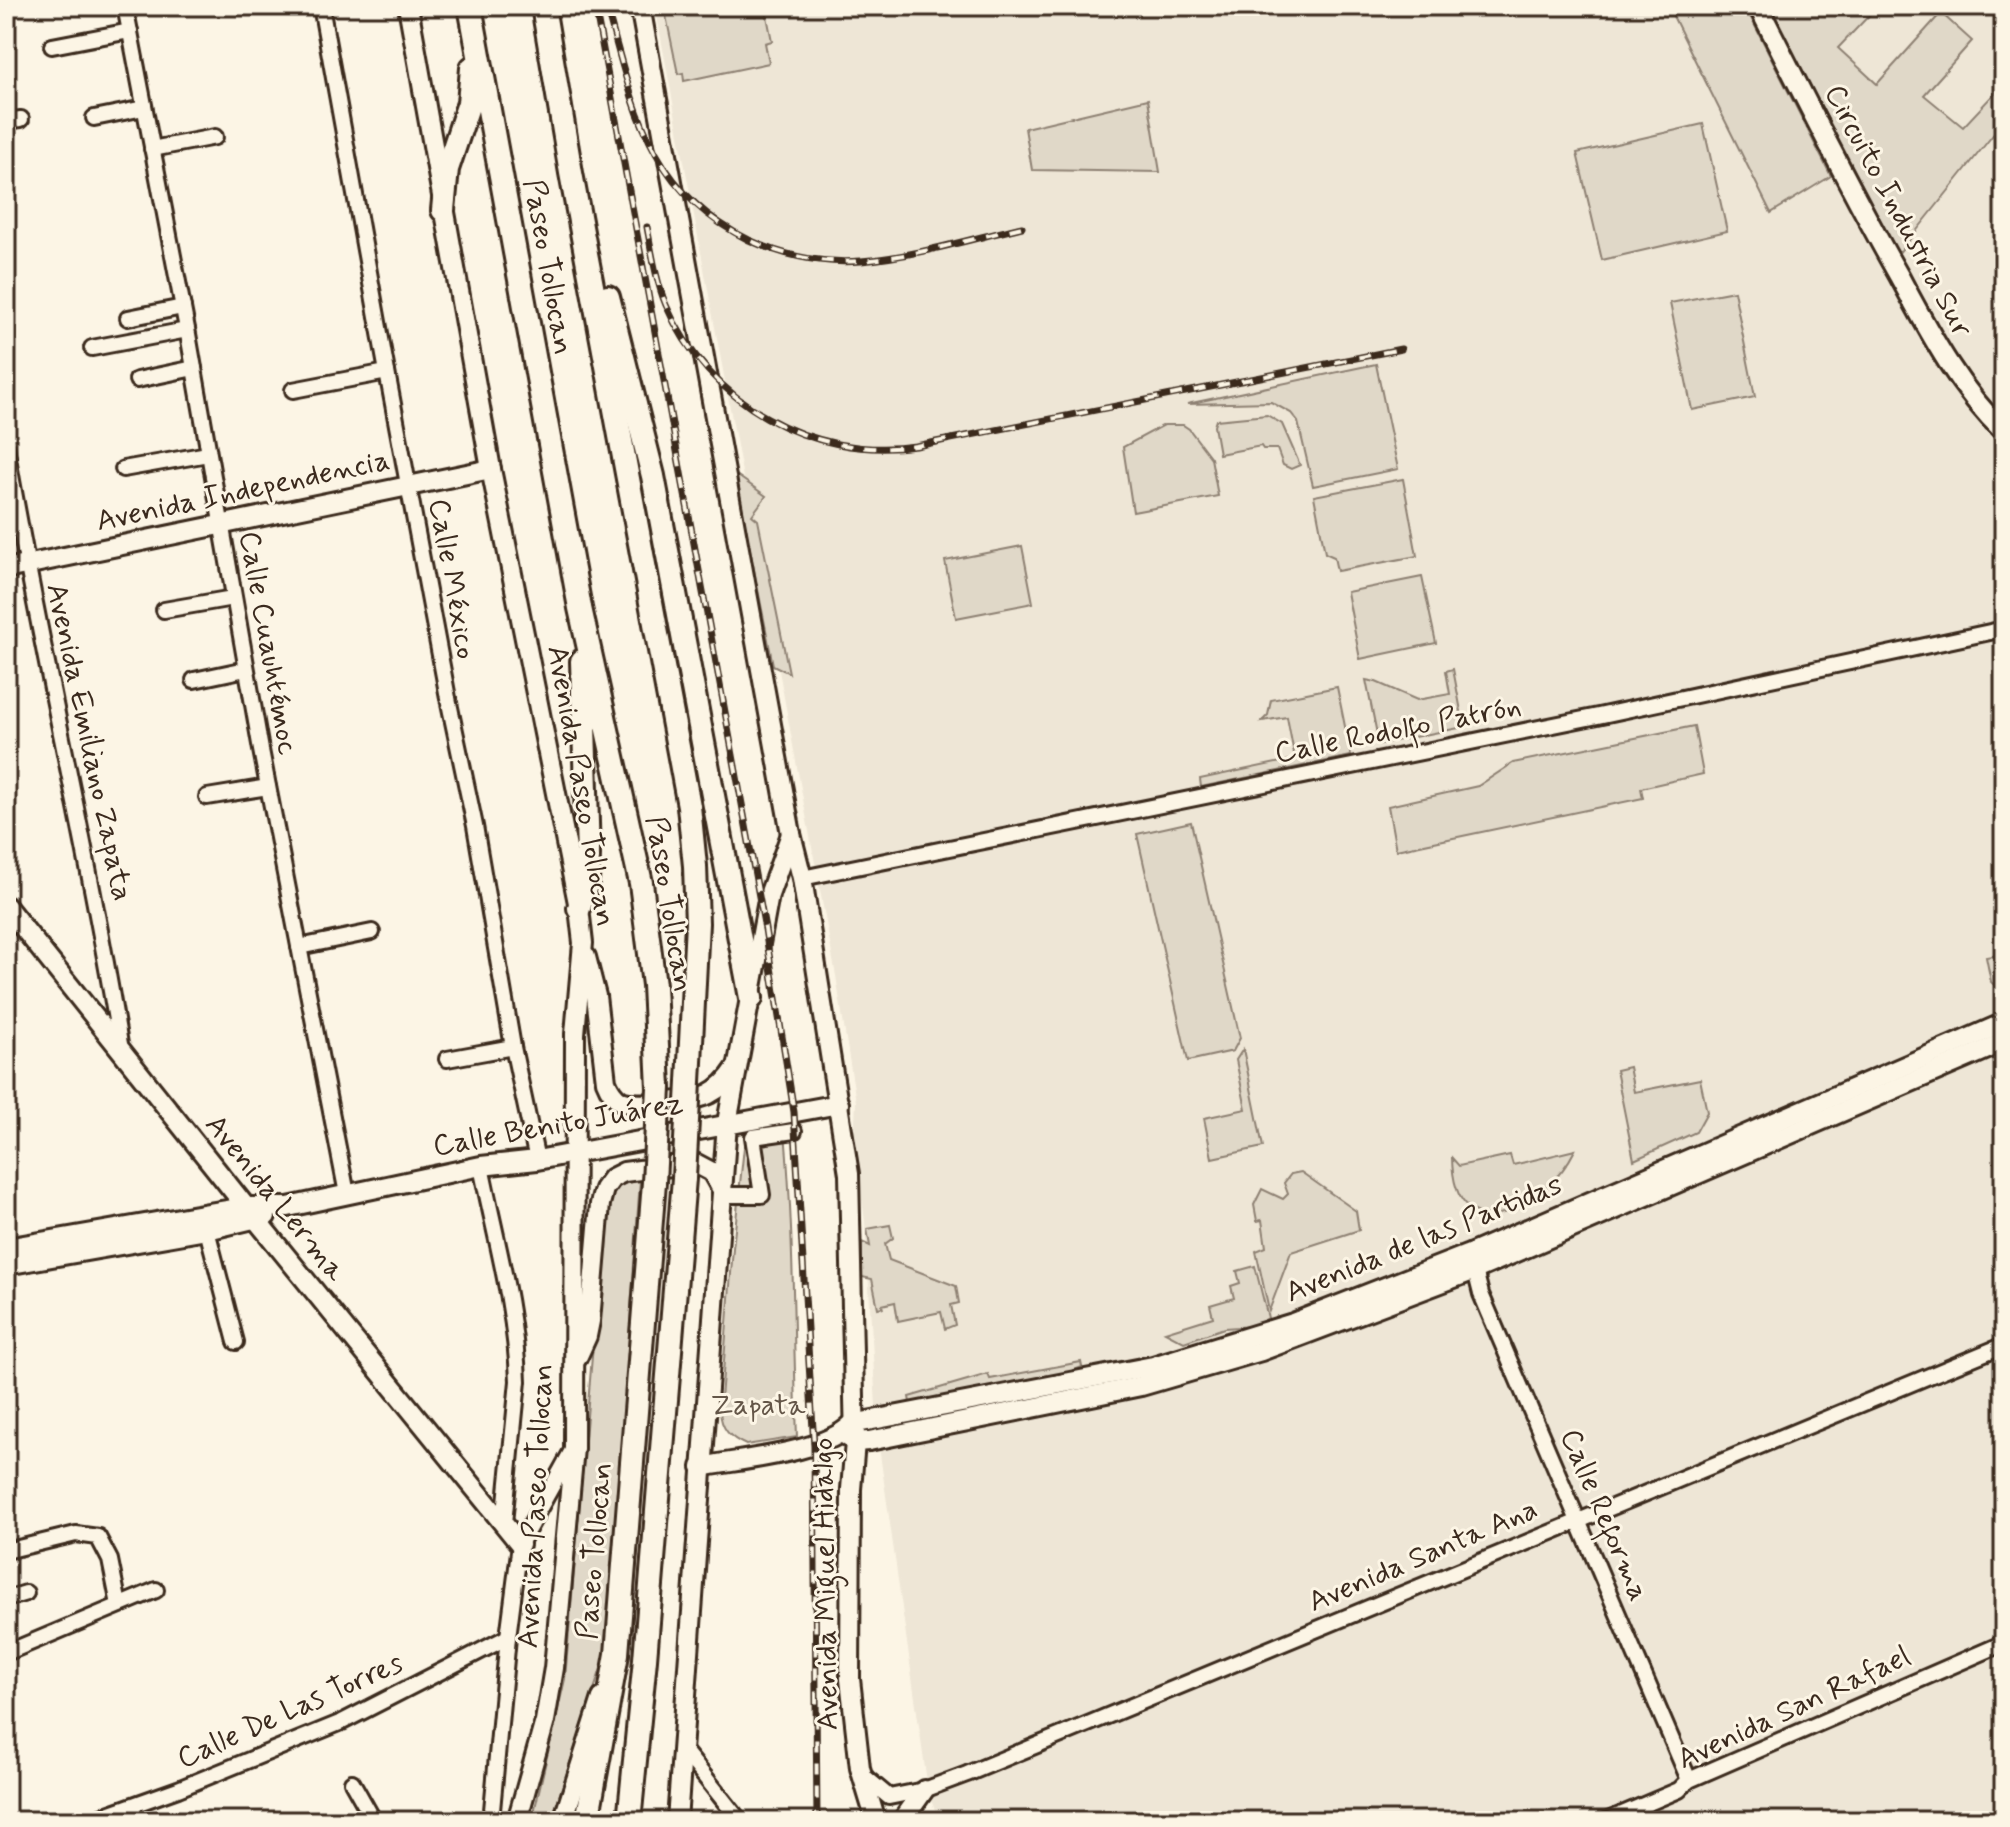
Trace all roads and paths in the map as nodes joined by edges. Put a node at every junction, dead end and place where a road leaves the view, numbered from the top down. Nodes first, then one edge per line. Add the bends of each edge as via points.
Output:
1 (125, 6) edge
2 (321, 6) edge
3 (408, 6) edge
4 (470, 6) edge
5 (543, 6) edge
6 (640, 6) edge
7 (1758, 6) edge
8 (130, 31) junction
9 (475, 35) junction
10 (52, 46) dead end
11 (144, 108) junction
12 (94, 118) dead end
13 (215, 137) dead end
14 (152, 149) junction
15 (571, 173) junction
16 (443, 210) junction
17 (183, 307) junction
18 (128, 318) dead end
19 (187, 330) junction
20 (92, 348) dead end
21 (194, 368) junction
22 (387, 372) junction
23 (137, 380) dead end
24 (293, 390) dead end
25 (2004, 432) edge
26 (6, 446) edge
27 (208, 454) junction
28 (123, 469) dead end
29 (491, 469) junction
30 (408, 485) junction
31 (220, 523) junction
32 (26, 565) junction
33 (6, 569) edge
34 (233, 598) junction
35 (580, 608) junction
36 (164, 610) dead end
37 (2004, 629) edge
38 (246, 669) junction
39 (194, 680) dead end
40 (268, 787) junction
41 (207, 797) dead end
42 (791, 834) junction
43 (802, 878) junction
44 (6, 906) edge
45 (579, 908) junction
46 (372, 932) dead end
47 (583, 943) junction
48 (299, 947) junction
49 (751, 998) junction
50 (2004, 1023) edge
51 (2004, 1042) edge
52 (513, 1047) junction
53 (121, 1050) junction
54 (447, 1059) dead end
55 (736, 1068) junction
56 (839, 1104) junction
57 (727, 1123) junction
58 (794, 1131) dead end
59 (576, 1153) junction
60 (537, 1160) junction
61 (481, 1166) junction
62 (721, 1192) junction
63 (347, 1194) junction
64 (252, 1214) junction
65 (207, 1230) junction
66 (6, 1248) edge
67 (6, 1265) edge
68 (1475, 1270) junction
69 (236, 1342) dead end
70 (2004, 1345) edge
71 (573, 1365) junction
72 (850, 1433) junction
73 (574, 1448) junction
74 (701, 1467) junction
75 (1577, 1520) junction
76 (504, 1523) junction
77 (520, 1544) junction
78 (6, 1551) edge
79 (156, 1590) dead end
80 (26, 1593) dead end
81 (6, 1599) edge
82 (119, 1605) junction
83 (508, 1637) junction
84 (2004, 1643) edge
85 (6, 1653) edge
86 (617, 1654) junction
87 (682, 1748) junction
88 (865, 1777) junction
89 (1689, 1780) junction
90 (352, 1782) dead end
91 (924, 1790) junction
92 (88, 1821) edge
93 (374, 1821) edge
94 (491, 1821) edge
95 (517, 1821) edge
96 (563, 1821) edge
97 (587, 1821) edge
98 (629, 1821) edge
99 (677, 1821) edge
100 (740, 1821) edge
101 (876, 1821) edge
102 (902, 1821) edge
103 (1606, 1821) edge

1 - 8 street, Calle Cuauhtémoc
2 - 22 street, Calle México
3 - 16 main road, Avenida Paseo Tollocan
4 - 9 highway, Paseo Tollocan
5 - 15 highway, Paseo Tollocan
6 - 42 main road
7 - 25 main road, Circuito Industria Sur via 1929,331 1962,385
8 - 10 street
8 - 11 street, Calle Cuauhtémoc
9 - 16 highway via 469,103 451,152
9 - 35 highway, Paseo Tollocan
11 - 12 street
11 - 14 street, Calle Cuauhtémoc
13 - 14 street
14 - 17 street, Calle Cuauhtémoc
15 - 49 highway via 595,243 653,476
15 - 98 highway, Paseo Tollocan, bridge via 689,806 697,923 684,1178
16 - 29 main road, Avenida Paseo Tollocan
17 - 18 street
17 - 19 street, Calle Cuauhtémoc
19 - 20 street
19 - 21 street, Calle Cuauhtémoc
21 - 23 street
21 - 27 street, Calle Cuauhtémoc
22 - 24 street
22 - 30 street, Calle México
26 - 32 street, Avenida Emiliano Zapata
27 - 28 street
27 - 31 street, Calle Cuauhtémoc
29 - 30 main road, Avenida Independencia
29 - 45 main road, Avenida Paseo Tollocan
30 - 31 main road, Avenida Independencia
30 - 52 street, Calle México
31 - 32 main road, Avenida Independencia
31 - 34 street, Calle Cuauhtémoc
32 - 33 main road, Avenida Independencia
32 - 53 street, Avenida Emiliano Zapata
34 - 36 street
34 - 38 street, Calle Cuauhtémoc
35 - 45 highway via 588,855
35 - 86 highway, Paseo Tollocan, bridge via 641,883 654,985 659,1088
37 - 43 street, Calle Rodolfo Patrón
38 - 39 street
38 - 40 street, Calle Cuauhtémoc
40 - 41 street
40 - 48 street, Calle Cuauhtémoc
42 - 43 main road
42 - 49 main road via 769,895
43 - 56 main road
44 - 53 main road, Avenida Lerma
45 - 47 main road, Avenida Paseo Tollocan
46 - 48 street
47 - 55 main road via 596,996 606,1081 614,1096 631,1103 696,1099 717,1089
47 - 59 main road, Avenida Paseo Tollocan via 575,1034
48 - 63 street, Calle Cuauhtémoc
49 - 55 main road
50 - 72 main road, Avenida de las Partidas via 1467,1255 1293,1323 1153,1366
51 - 68 main road, Avenida de las Partidas
52 - 54 street
52 - 60 street, Calle México
53 - 64 main road, Avenida Lerma
55 - 57 main road
56 - 57 main road, Calle Benito Juárez
56 - 72 main road, Avenida Miguel Hidalgo via 850,1202
57 - 59 main road, Calle Benito Juárez
57 - 62 main road
58 - 62 street via 753,1137 762,1195
59 - 60 main road, Calle Benito Juárez
59 - 71 main road, Avenida Paseo Tollocan
60 - 61 main road, Calle Benito Juárez
61 - 63 main road, Calle Benito Juárez
61 - 76 street via 517,1364
62 - 71 main road via 712,1172 695,1163 624,1172 607,1183 600,1204 590,1321
62 - 74 main road
63 - 64 main road, Calle Benito Juárez
64 - 65 main road, Calle Benito Juárez
64 - 66 main road, Calle Benito Juárez
64 - 76 main road, Avenida Lerma
65 - 67 main road, Calle Benito Juárez
65 - 69 street
68 - 72 main road, Avenida de las Partidas via 1175,1378 1089,1397
68 - 75 street, Calle Reforma
70 - 75 street, Avenida Santa Ana
71 - 73 main road, Avenida Paseo Tollocan
72 - 74 main road, Avenida de las Partidas via 814,1446
72 - 88 main road, Avenida Miguel Hidalgo via 850,1679
73 - 77 street
73 - 95 main road, Avenida Paseo Tollocan via 554,1668
74 - 87 main road
75 - 89 street, Calle Reforma
75 - 91 street, Avenida Santa Ana
76 - 77 main road, Avenida Lerma
77 - 83 street
78 - 82 street via 84,1534 98,1537 110,1560
79 - 82 street
80 - 81 street
82 - 85 street
83 - 92 street, Calle De Las Torres via 342,1722
83 - 94 street
84 - 89 street, Avenida San Rafael
86 - 96 main road
86 - 97 highway, Paseo Tollocan
87 - 99 main road
87 - 100 street
88 - 91 street, Avenida Santa Ana via 889,1797
88 - 101 main road, Avenida Miguel Hidalgo
89 - 103 street, Avenida San Rafael via 1679,1790
90 - 93 street
91 - 102 main road

